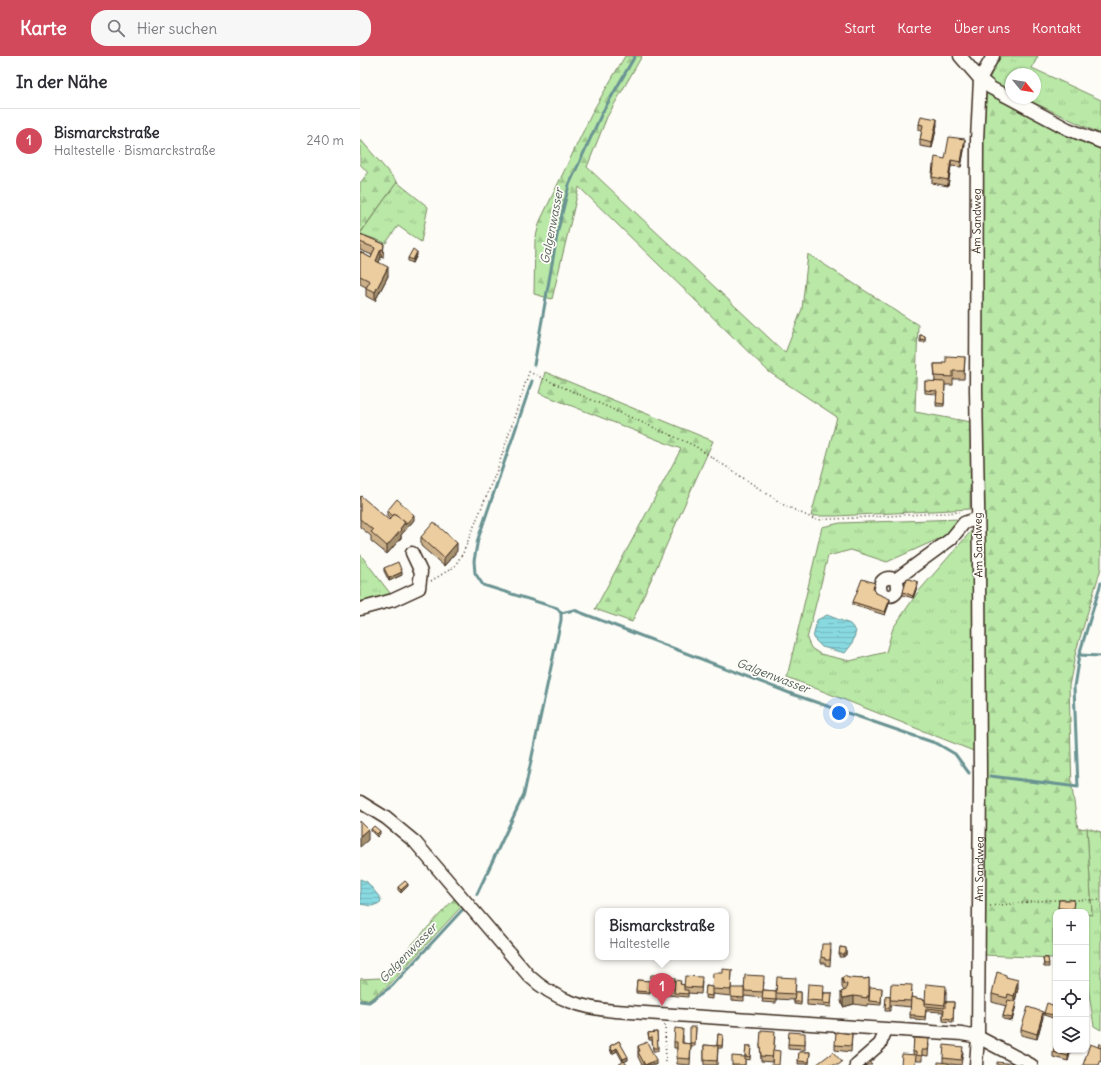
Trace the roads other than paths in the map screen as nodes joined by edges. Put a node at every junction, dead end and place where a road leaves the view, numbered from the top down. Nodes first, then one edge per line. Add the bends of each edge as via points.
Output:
1 (960, 56) edge
2 (993, 56) edge
3 (980, 79) junction
4 (1101, 142) edge
5 (978, 515) junction
6 (412, 553) dead end
7 (895, 580) dead end
8 (360, 610) edge
9 (360, 802) edge
10 (886, 1030) junction
11 (978, 1037) junction
12 (856, 1065) edge
13 (976, 1065) edge
14 (1031, 1065) edge

1 - 3 street
2 - 3 street, Am Sandweg
3 - 4 street via 990,88 1068,129
3 - 5 street, Am Sandweg via 977,140
5 - 7 street via 964,523 951,540
5 - 11 street, Am Sandweg
6 - 8 street via 420,572 419,588 393,600
9 - 10 street via 386,818 415,842 529,976 561,999 585,1007 615,1011
10 - 11 street
10 - 12 street via 880,1044
11 - 13 street, Am Sandweg
11 - 14 street

